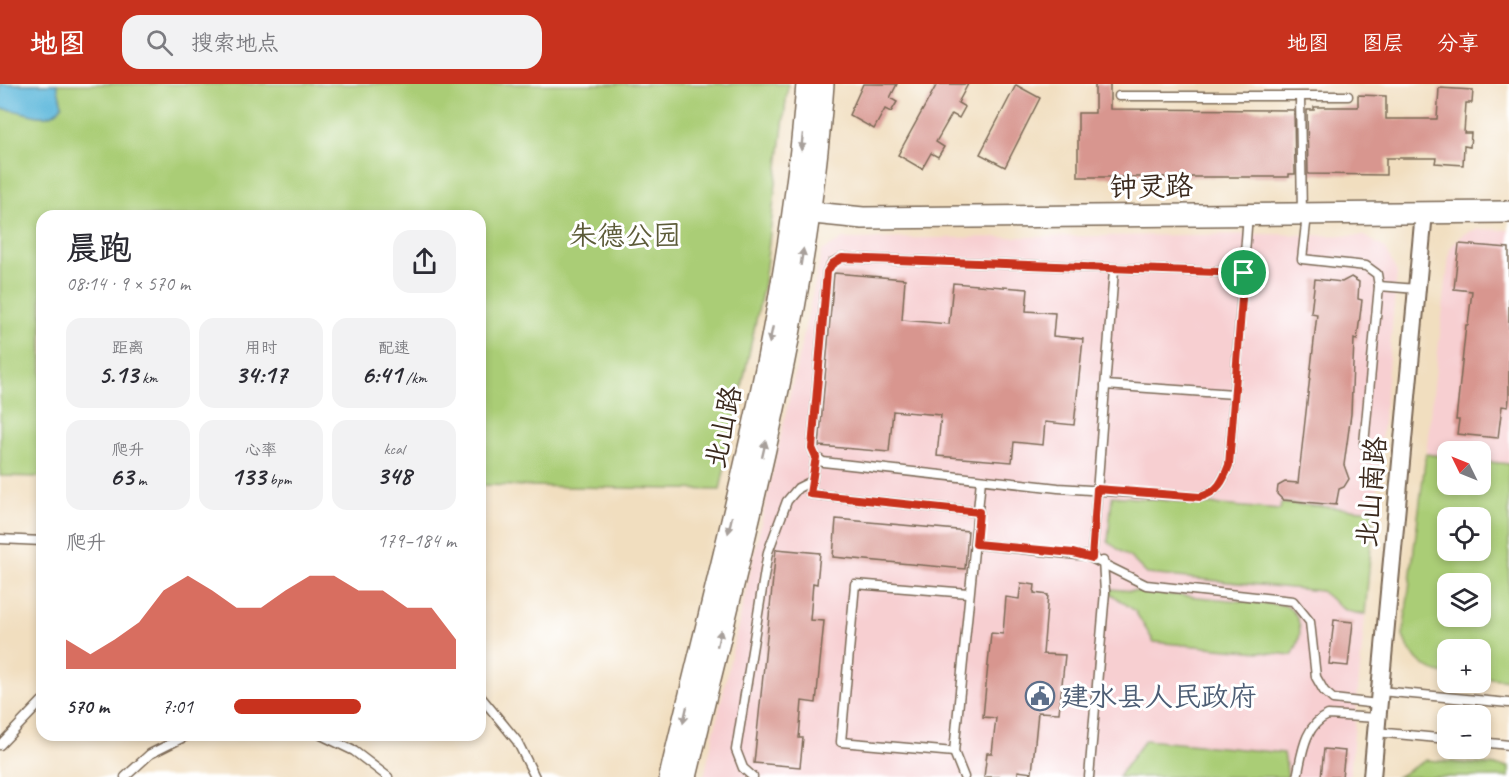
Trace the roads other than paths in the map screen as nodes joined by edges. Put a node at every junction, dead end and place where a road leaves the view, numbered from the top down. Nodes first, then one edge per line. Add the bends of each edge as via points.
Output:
1 (807, 84) edge
2 (823, 84) edge
3 (1119, 96) dead end
4 (1348, 96) dead end
5 (1300, 97) junction
6 (801, 212) junction
7 (1424, 212) junction
8 (1509, 212) edge
9 (1248, 213) junction
10 (1305, 213) junction
11 (1114, 270) junction
12 (1244, 273) junction
13 (1379, 286) junction
14 (1417, 290) junction
15 (1105, 385) junction
16 (1234, 394) junction
17 (1364, 444) dead end
18 (816, 457) junction
19 (981, 480) junction
20 (812, 481) junction
21 (1097, 489) junction
22 (979, 512) junction
23 (0, 538) edge
24 (36, 541) edge
25 (976, 544) junction
26 (1092, 558) junction
27 (1103, 561) junction
28 (968, 593) junction
29 (486, 703) edge
30 (1509, 703) edge
31 (36, 707) edge
32 (1378, 711) junction
33 (1437, 735) edge
34 (176, 741) edge
35 (334, 741) edge
36 (1491, 743) edge
37 (0, 745) edge
38 (1509, 745) edge
39 (954, 752) junction
40 (125, 777) edge
41 (388, 777) edge
42 (535, 777) edge
43 (670, 777) edge
44 (686, 777) edge
45 (753, 777) edge
46 (964, 777) edge
47 (1089, 777) edge
48 (1297, 777) edge
49 (1372, 777) edge

1 -> 6 street, 北山路
2 - 6 street, 北山路
3 - 5 lane
4 - 5 lane
5 - 10 lane
6 - 9 street, 钟灵路 via 879,218
6 -> 43 street, 北山路
44 -> 6 street, 北山路 via 765,442
7 - 8 street, 钟灵路
7 - 10 street, 钟灵路
7 - 14 street, 北山南路
9 - 10 street, 钟灵路
9 - 12 lane
10 - 13 lane via 1302,260 1366,266 1377,274
11 - 12 lane
11 - 15 lane
11 - 18 lane via 837,260 827,272 812,448
12 - 16 lane
13 - 14 lane
13 - 17 lane
14 - 32 street, 北山南路
15 - 16 lane
15 - 21 lane
16 - 21 lane via 1229,465 1223,482 1214,492 1200,497
18 - 19 lane via 823,462
18 - 20 lane
19 - 21 lane
19 - 22 lane
20 - 22 lane via 810,494
20 - 45 lane via 798,488 787,501 768,552 736,750 743,768
21 - 26 lane
22 - 25 lane
23 - 24 lane
25 - 26 lane
25 - 28 lane
26 - 27 lane
27 - 32 lane via 1146,585 1293,601 1310,622 1316,677 1324,691 1334,699
27 - 47 lane via 1105,591
28 - 39 lane
28 - 39 lane via 855,584 841,742
29 - 42 lane via 517,741
30 - 32 lane
31 - 37 lane
32 - 33 lane
32 - 48 lane via 1321,718 1308,733
32 - 49 street, 北山南路
34 - 40 lane via 150,754
35 - 41 lane via 354,750
36 - 38 lane
39 - 46 lane

